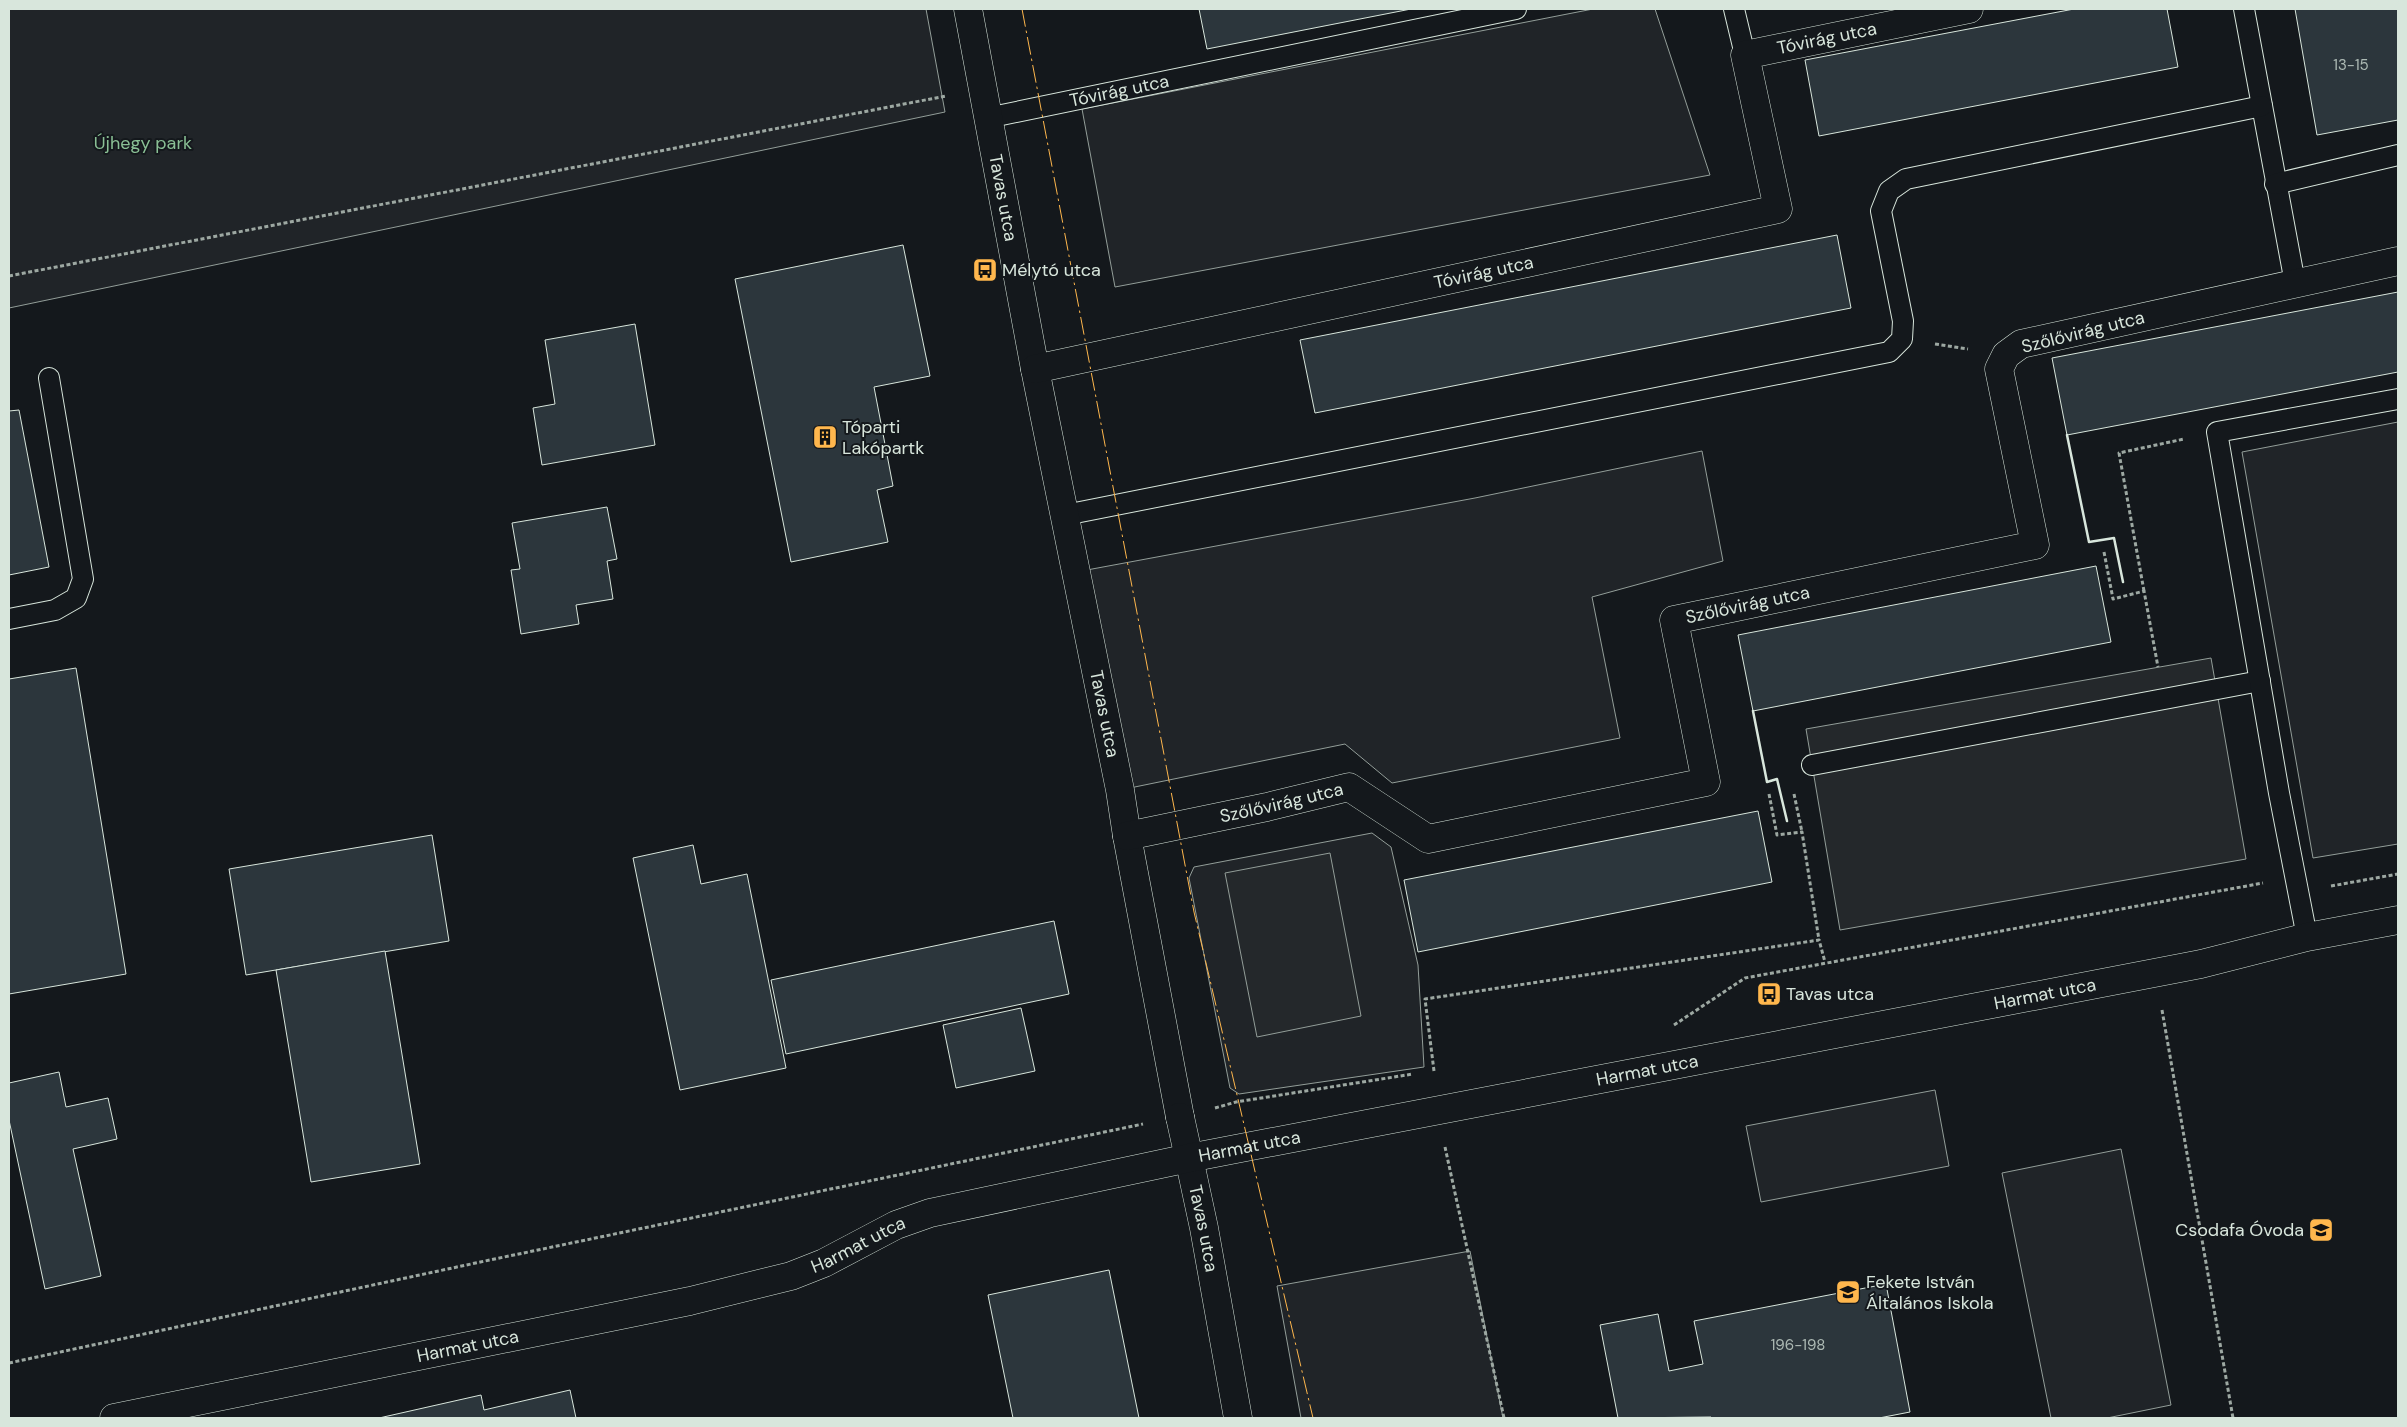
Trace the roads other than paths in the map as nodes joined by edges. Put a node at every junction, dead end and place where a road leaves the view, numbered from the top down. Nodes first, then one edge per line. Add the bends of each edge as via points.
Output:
1 (968, 9) edge
2 (1516, 9) edge
3 (1734, 9) edge
4 (1969, 9) edge
5 (2244, 9) edge
6 (1745, 54) junction
7 (2262, 106) junction
8 (987, 118) junction
9 (2398, 155) edge
10 (2275, 184) junction
11 (2398, 261) edge
12 (2295, 282) junction
13 (1034, 369) junction
14 (49, 378) dead end
15 (2398, 399) edge
16 (1066, 515) junction
17 (9, 619) edge
18 (2260, 681) junction
19 (1812, 765) dead end
20 (1127, 836) junction
21 (2398, 920) edge
22 (2307, 937) junction
23 (1189, 1158) junction
24 (114, 1418) edge
25 (1238, 1418) edge

1 - 8 street, Tavas utca
2 - 8 lane, Tóvirág utca
3 - 6 lane, Tóvirág utca
4 - 6 street, Tóvirág utca
5 - 7 lane
6 - 13 street, Tóvirág utca via 1778,209
7 - 10 lane
7 - 16 lane via 1906,179 1889,191 1881,211 1903,321 1902,339 1890,352
8 - 13 street, Tavas utca
9 - 10 lane
10 - 12 lane
11 - 12 street, Szőlővirág utca
12 - 20 street, Szőlővirág utca via 2021,344 2006,355 1999,369 2036,545 1674,620 1706,782 1428,839 1349,787
13 - 16 street, Tavas utca
14 - 17 lane via 83,579 76,598 55,610
15 - 18 lane via 2217,432
16 - 20 street, Tavas utca
18 - 19 lane
18 - 22 lane
20 - 23 street, Tavas utca
21 - 22 street, Harmat utca
22 - 23 street, Harmat utca via 2201,964
23 - 24 street, Harmat utca via 930,1214 896,1225 791,1276 690,1301
23 - 25 street, Tavas utca

